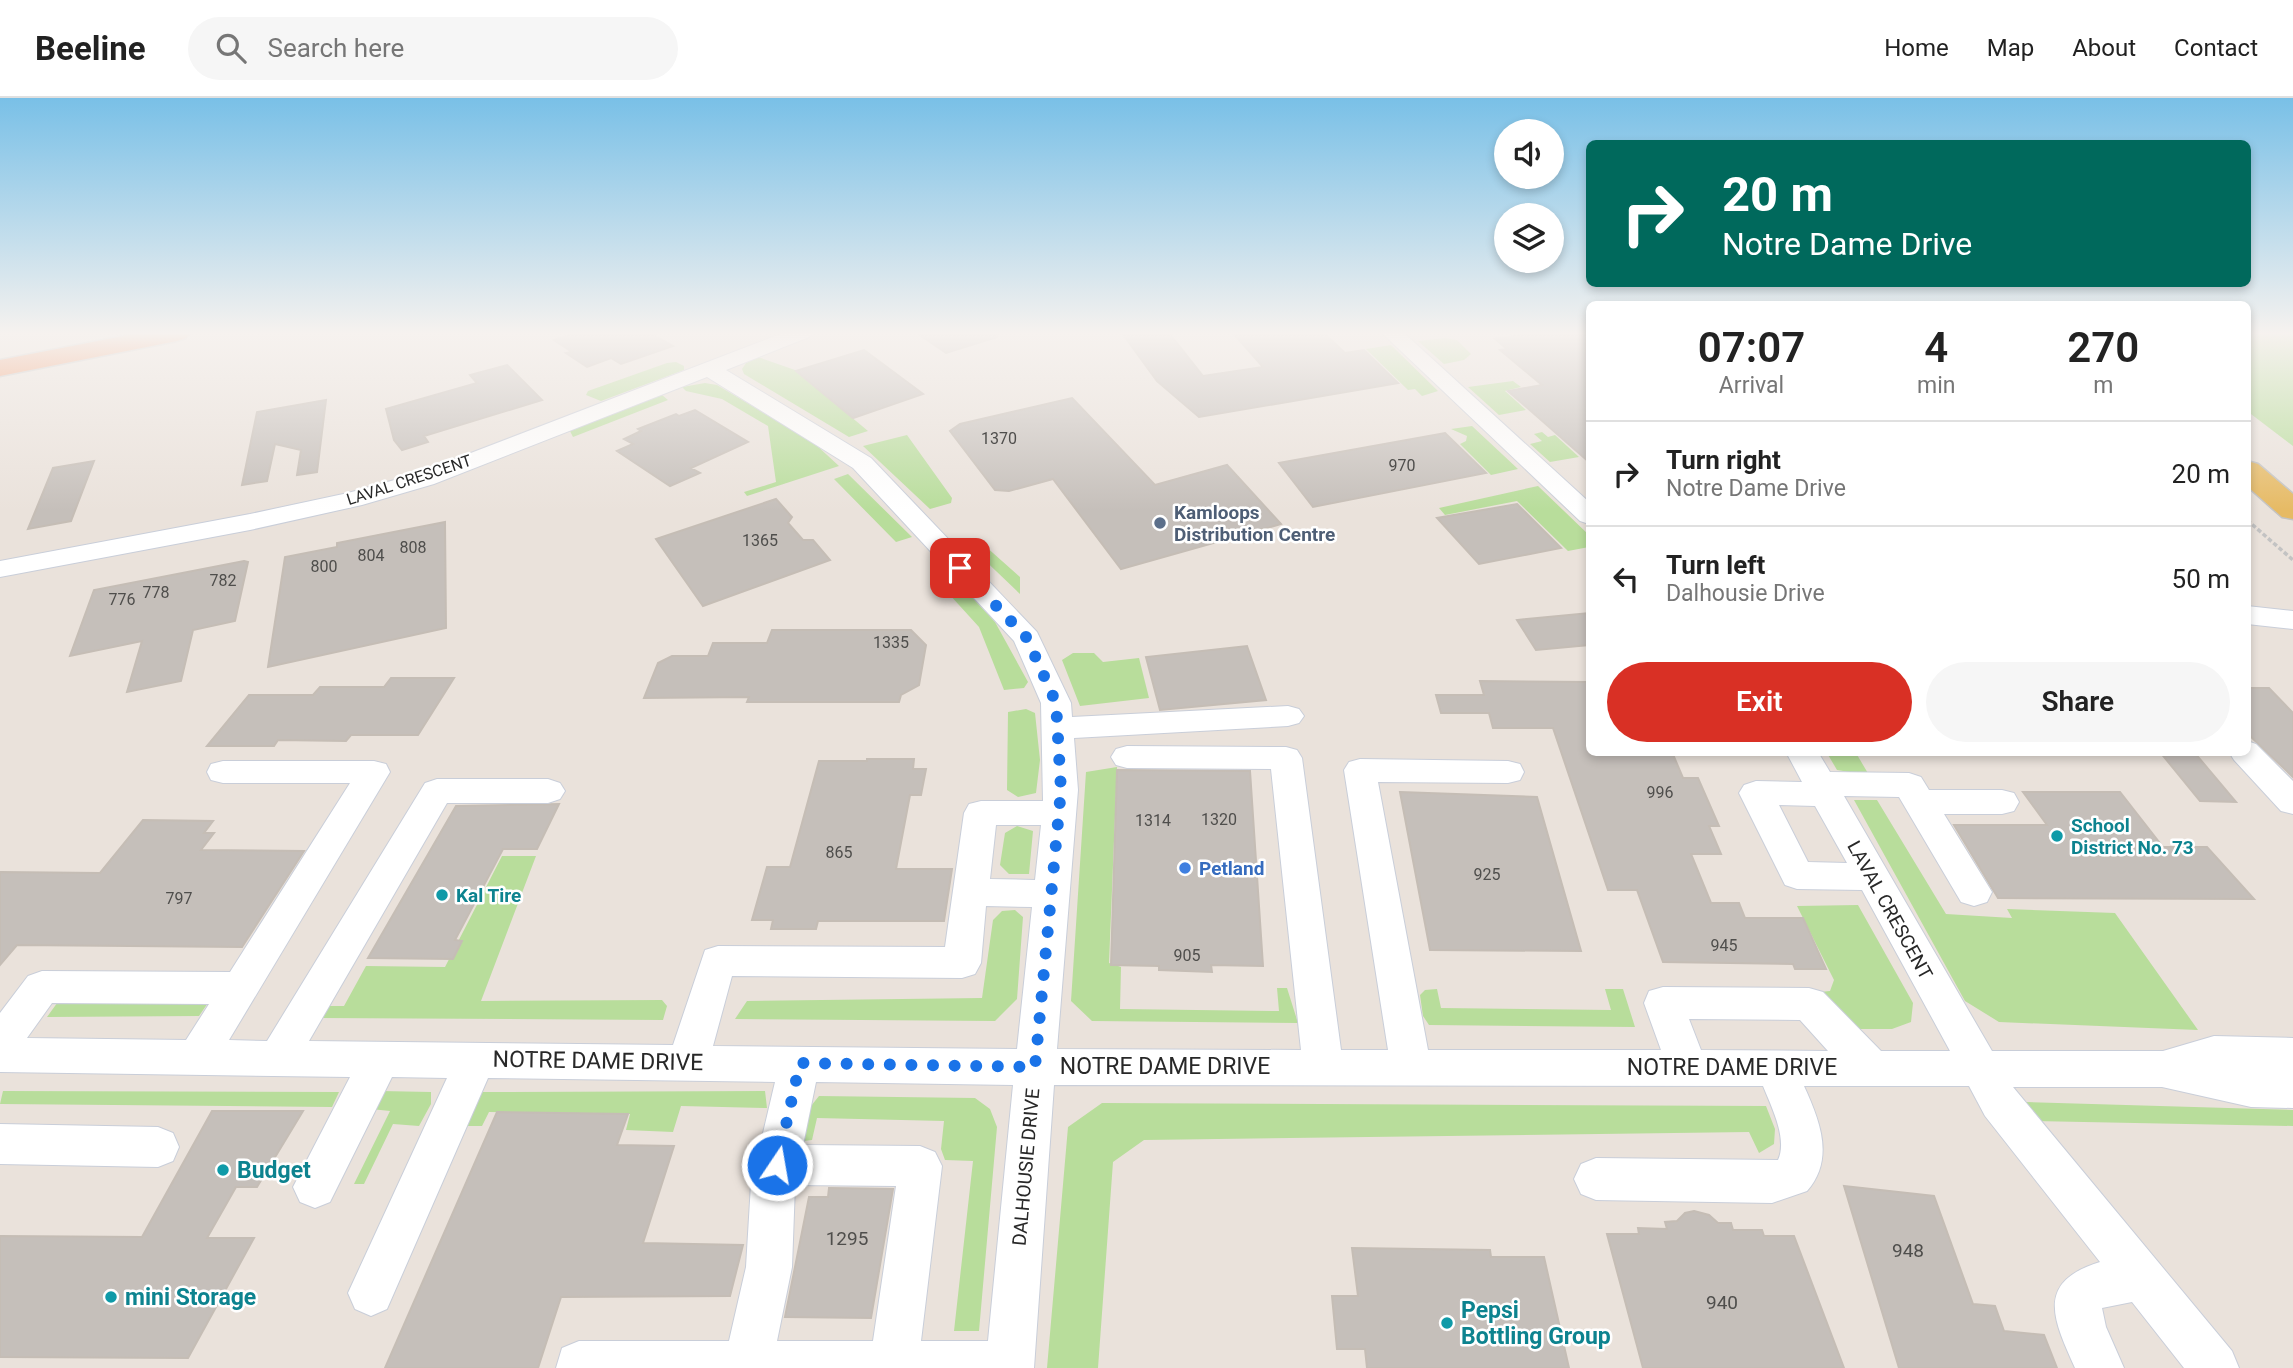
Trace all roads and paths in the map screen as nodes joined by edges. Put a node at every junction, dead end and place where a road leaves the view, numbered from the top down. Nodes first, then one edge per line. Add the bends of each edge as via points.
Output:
1 (649, 392) edge
2 (747, 392) edge
3 (1456, 392) edge
4 (2251, 456) edge
5 (2251, 473) edge
6 (2293, 493) edge
7 (2293, 510) edge
8 (1586, 513) edge
9 (2251, 523) edge
10 (2293, 560) edge
11 (0, 569) edge
12 (2251, 615) edge
13 (2293, 620) edge
14 (1288, 716) dead end
15 (1058, 729) junction
16 (1804, 756) edge
17 (2249, 756) edge
18 (1127, 757) dead end
19 (223, 772) dead end
20 (1508, 772) dead end
21 (1823, 789) junction
22 (548, 792) dead end
23 (1919, 802) junction
24 (2002, 802) dead end
25 (2293, 802) edge
26 (1059, 813) junction
27 (1872, 877) junction
28 (970, 892) junction
29 (1974, 892) dead end
30 (1051, 894) junction
31 (240, 988) junction
32 (2293, 1055) edge
33 (198, 1056) junction
34 (279, 1056) junction
35 (4, 1057) edge
36 (381, 1058) junction
37 (476, 1059) junction
38 (688, 1062) junction
39 (800, 1063) junction
40 (1323, 1066) junction
41 (1035, 1067) junction
42 (1411, 1067) junction
43 (1688, 1067) junction
44 (1775, 1067) junction
45 (1870, 1067) junction
46 (1979, 1067) junction
47 (2162, 1069) junction
48 (2293, 1090) edge
49 (0, 1144) edge
50 (158, 1147) dead end
51 (777, 1165) junction
52 (1596, 1179) dead end
53 (314, 1187) dead end
54 (2140, 1278) junction
55 (371, 1293) dead end
56 (748, 1364) junction
57 (579, 1365) dead end
58 (882, 1365) edge
59 (1010, 1366) edge
60 (2100, 1368) edge
61 (2215, 1368) edge

1 - 11 street, LAVAL CRESCENT via 425,479 353,500
2 - 15 street, DALHOUSIE DRIVE via 862,463 1027,638 1056,703
3 - 8 street
4 - 6 main road
5 - 7 main road
9 - 10 path
12 - 13 street
14 - 15 street
15 - 26 street, DALHOUSIE DRIVE
16 - 21 street, LAVAL CRESCENT
17 - 25 street
18 - 40 street via 1286,758
19 - 31 street via 374,772
20 - 42 street via 1360,771
21 - 23 street via 1909,785
21 - 27 street, LAVAL CRESCENT
21 - 27 street via 1756,793 1797,875
22 - 34 street via 437,791
23 - 24 street
23 - 29 street
26 - 28 street via 981,813
26 - 30 street, DALHOUSIE DRIVE
27 - 46 street, LAVAL CRESCENT
28 - 30 street
28 - 38 street via 962,963 719,961
30 - 41 street, DALHOUSIE DRIVE
31 - 33 street
31 - 35 street via 43,987
32 - 47 street, NOTRE DAME DRIVE via 2214,1053
33 - 34 street, NOTRE DAME DRIVE
33 - 35 street, NOTRE DAME DRIVE
34 - 36 street, NOTRE DAME DRIVE
36 - 37 street, NOTRE DAME DRIVE
36 - 53 street
37 - 38 street, NOTRE DAME DRIVE
37 - 55 street
38 - 39 street, NOTRE DAME DRIVE
39 - 41 street, NOTRE DAME DRIVE
39 - 51 street
40 - 41 street, NOTRE DAME DRIVE
40 - 42 street, NOTRE DAME DRIVE
41 - 59 street, DALHOUSIE DRIVE
42 - 43 street, NOTRE DAME DRIVE
43 - 44 street, NOTRE DAME DRIVE
43 - 45 street via 1663,1003 1809,1004
44 - 45 street, NOTRE DAME DRIVE
44 - 52 street via 1803,1142 1803,1161 1792,1176 1772,1181
45 - 46 street, NOTRE DAME DRIVE
46 - 47 street, NOTRE DAME DRIVE
46 - 54 street, LAVAL CRESCENT via 2000,1103
47 - 48 street, NOTRE DAME DRIVE via 2250,1089
49 - 50 street
51 - 56 street via 770,1203 769,1267
51 - 58 street via 920,1166
54 - 60 street via 2094,1287 2079,1300 2084,1333
54 - 61 street, LAVAL CRESCENT
56 - 57 street
56 - 58 street
58 - 59 street

